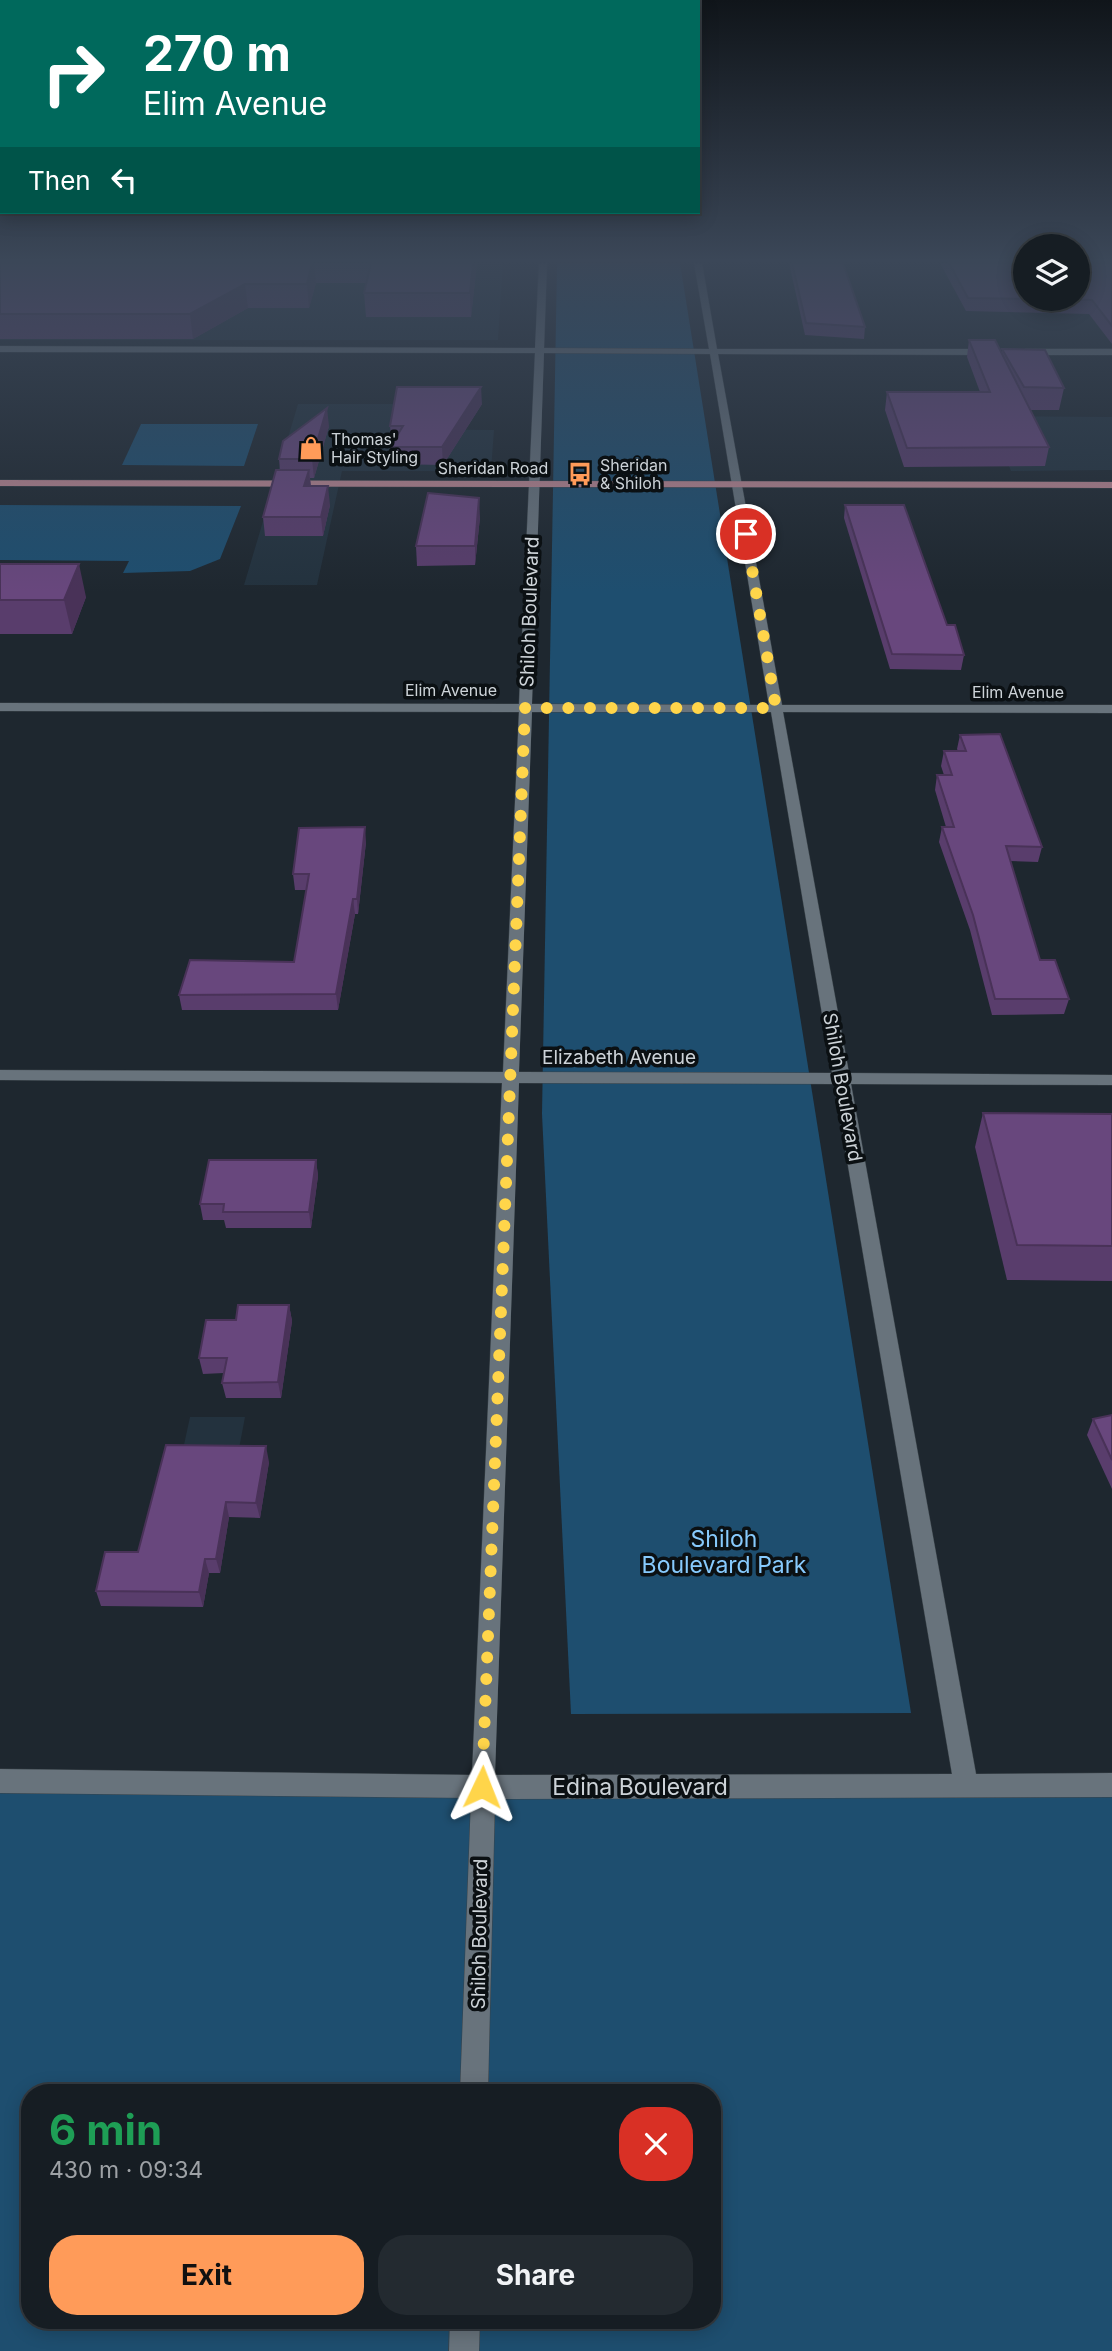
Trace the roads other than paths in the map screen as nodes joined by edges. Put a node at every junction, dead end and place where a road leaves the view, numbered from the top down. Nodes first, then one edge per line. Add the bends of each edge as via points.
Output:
1 (539, 373) edge
2 (717, 373) edge
3 (0, 483) edge
4 (534, 484) junction
5 (737, 484) junction
6 (1112, 485) edge
7 (0, 707) edge
8 (525, 708) junction
9 (776, 708) junction
10 (1112, 709) edge
11 (0, 1075) edge
12 (511, 1077) junction
13 (842, 1079) junction
14 (1112, 1080) edge
15 (0, 1782) edge
16 (1112, 1785) edge
17 (966, 1786) junction
18 (482, 1787) junction
19 (474, 2084) edge
20 (465, 2329) edge
21 (464, 2351) edge

1 - 4 street, Shiloh Boulevard
2 - 5 street, Shiloh Boulevard
3 - 4 main road, Sheridan Road
4 - 5 main road, Sheridan Road
4 - 8 street, Shiloh Boulevard
5 - 6 main road, Sheridan Road
5 - 9 street, Shiloh Boulevard
7 - 8 street, Elim Avenue
8 - 9 street, Elim Avenue
8 - 12 street, Shiloh Boulevard
9 - 10 street, Elim Avenue
9 - 13 street, Shiloh Boulevard
11 - 12 street, Elizabeth Avenue
12 - 13 street, Elizabeth Avenue
12 - 18 street, Shiloh Boulevard
13 - 14 street, Elizabeth Avenue
13 - 17 street, Shiloh Boulevard
15 - 18 street, Edina Boulevard
16 - 17 street, Edina Boulevard
17 - 18 street, Edina Boulevard
18 - 19 street, Shiloh Boulevard
20 - 21 street

